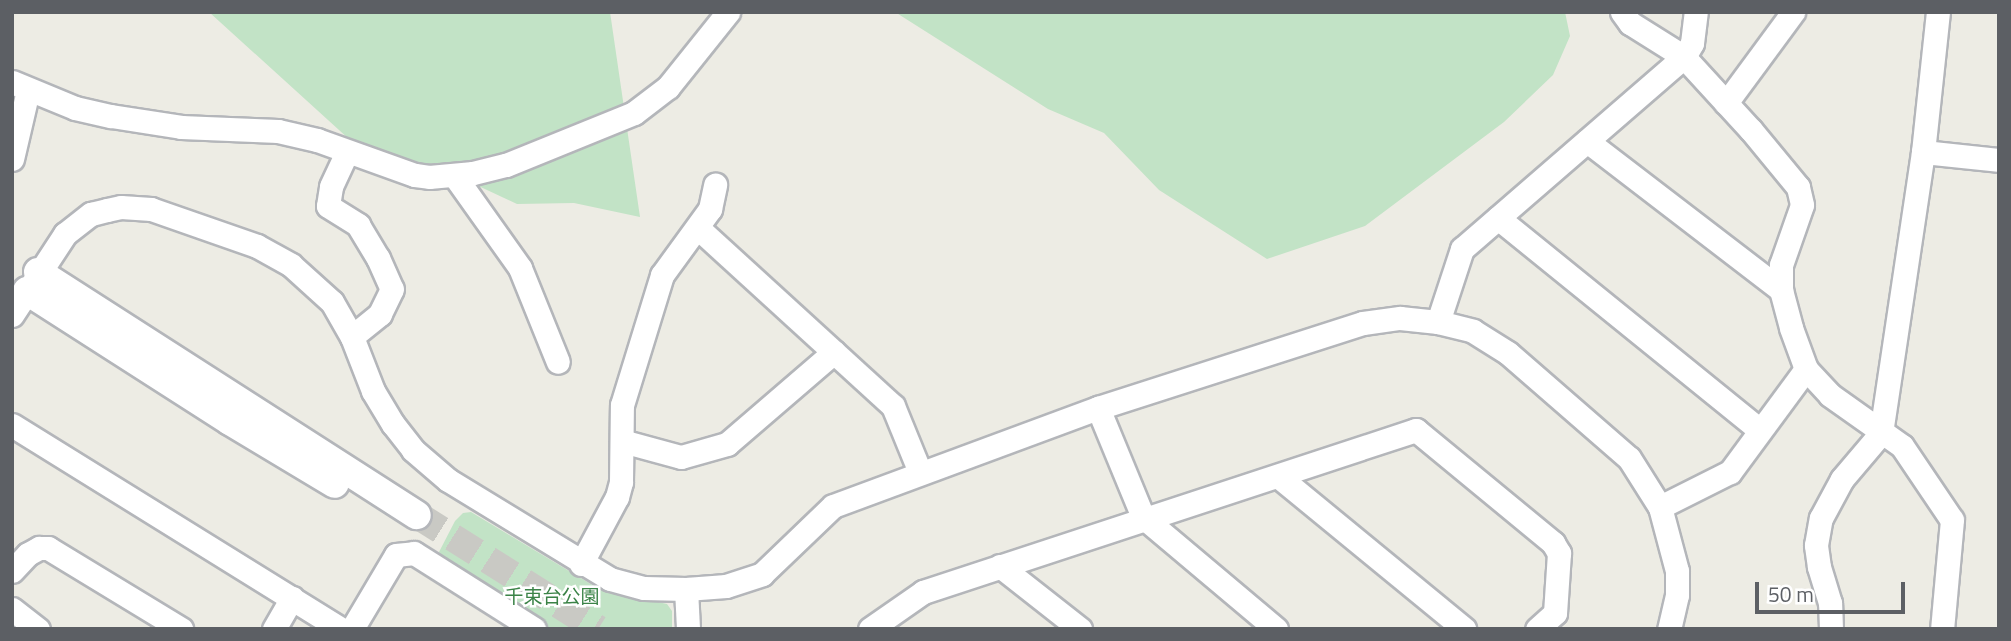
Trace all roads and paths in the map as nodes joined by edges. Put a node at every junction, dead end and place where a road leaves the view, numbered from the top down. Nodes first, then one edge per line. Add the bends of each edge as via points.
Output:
1 (728, 12) edge
2 (1622, 12) edge
3 (1696, 12) edge
4 (1793, 12) edge
5 (1938, 12) edge
6 (1684, 57) junction
7 (20, 86) edge
8 (1726, 103) junction
9 (1587, 141) junction
10 (347, 152) junction
11 (1923, 152) junction
12 (12, 159) edge
13 (1999, 160) edge
14 (454, 175) junction
15 (715, 185) dead end
16 (1498, 218) junction
17 (698, 228) junction
18 (33, 281) junction
19 (1781, 290) junction
20 (12, 315) edge
21 (1438, 322) junction
22 (352, 337) junction
23 (834, 352) junction
24 (558, 362) dead end
25 (1806, 369) junction
26 (1098, 408) junction
27 (12, 425) edge
28 (1759, 429) junction
29 (1881, 433) junction
30 (622, 441) junction
31 (920, 472) junction
32 (1278, 476) junction
33 (1660, 507) junction
34 (1143, 517) junction
35 (413, 522) tunnel mouth
36 (581, 564) junction
37 (1000, 566) junction
38 (12, 571) edge
39 (686, 589) junction
40 (292, 598) junction
41 (12, 609) edge
42 (878, 626) edge
43 (35, 628) edge
44 (181, 629) edge
45 (274, 629) edge
46 (341, 629) edge
47 (352, 629) edge
48 (534, 629) edge
49 (688, 629) edge
50 (1080, 629) edge
51 (1276, 629) edge
52 (1464, 629) edge
53 (1536, 629) edge
54 (1669, 629) edge
55 (1831, 629) edge
56 (1942, 629) edge

1 - 14 street via 667,87 634,113 506,165
2 - 6 street via 1630,23
3 - 6 street via 1692,43
4 - 8 street
5 - 11 street
6 - 8 street
6 - 9 street
7 - 10 street via 75,108 111,116 181,127 278,131
7 - 12 street
8 - 19 street via 1798,187 1802,205 1782,265
9 - 16 street
9 - 19 street
10 - 14 street via 415,175
10 - 22 street via 328,205 358,225 392,289 380,314
11 - 13 street
11 - 29 street
14 - 24 street via 520,268
15 - 17 street via 710,209
16 - 21 street via 1462,249
16 - 28 street
17 - 23 street
17 - 30 street via 662,275 622,405
18 - 20 street
18 - 22 street via 65,234 91,215 121,207 152,209 274,253 332,302
18 - 35 street via 230,421
19 - 25 street
21 - 26 street via 1400,318 1363,323
21 - 33 street via 1473,331 1508,353 1629,458
22 - 36 street via 373,391 413,450 448,480
23 - 30 street via 727,444 681,457
23 - 31 street via 893,406
25 - 28 street
25 - 29 street via 1830,395
26 - 31 street
26 - 34 street
27 - 40 street
28 - 33 street via 1730,472
29 - 55 street via 1842,479 1821,517 1816,545 1830,603
29 - 56 street via 1902,446 1952,520
30 - 36 street via 617,497
31 - 39 street via 833,506 762,574 726,586
32 - 34 street
32 - 52 street
32 - 53 street via 1416,430 1553,543 1559,553 1555,613
33 - 54 street via 1677,571
34 - 37 street
34 - 51 street
36 - 39 street via 610,579 644,588
37 - 42 street via 923,592
37 - 50 street
38 - 44 street via 28,554 48,548
39 - 49 street
40 - 45 street
40 - 46 street
41 - 43 street
47 - 48 street via 396,555 414,553

